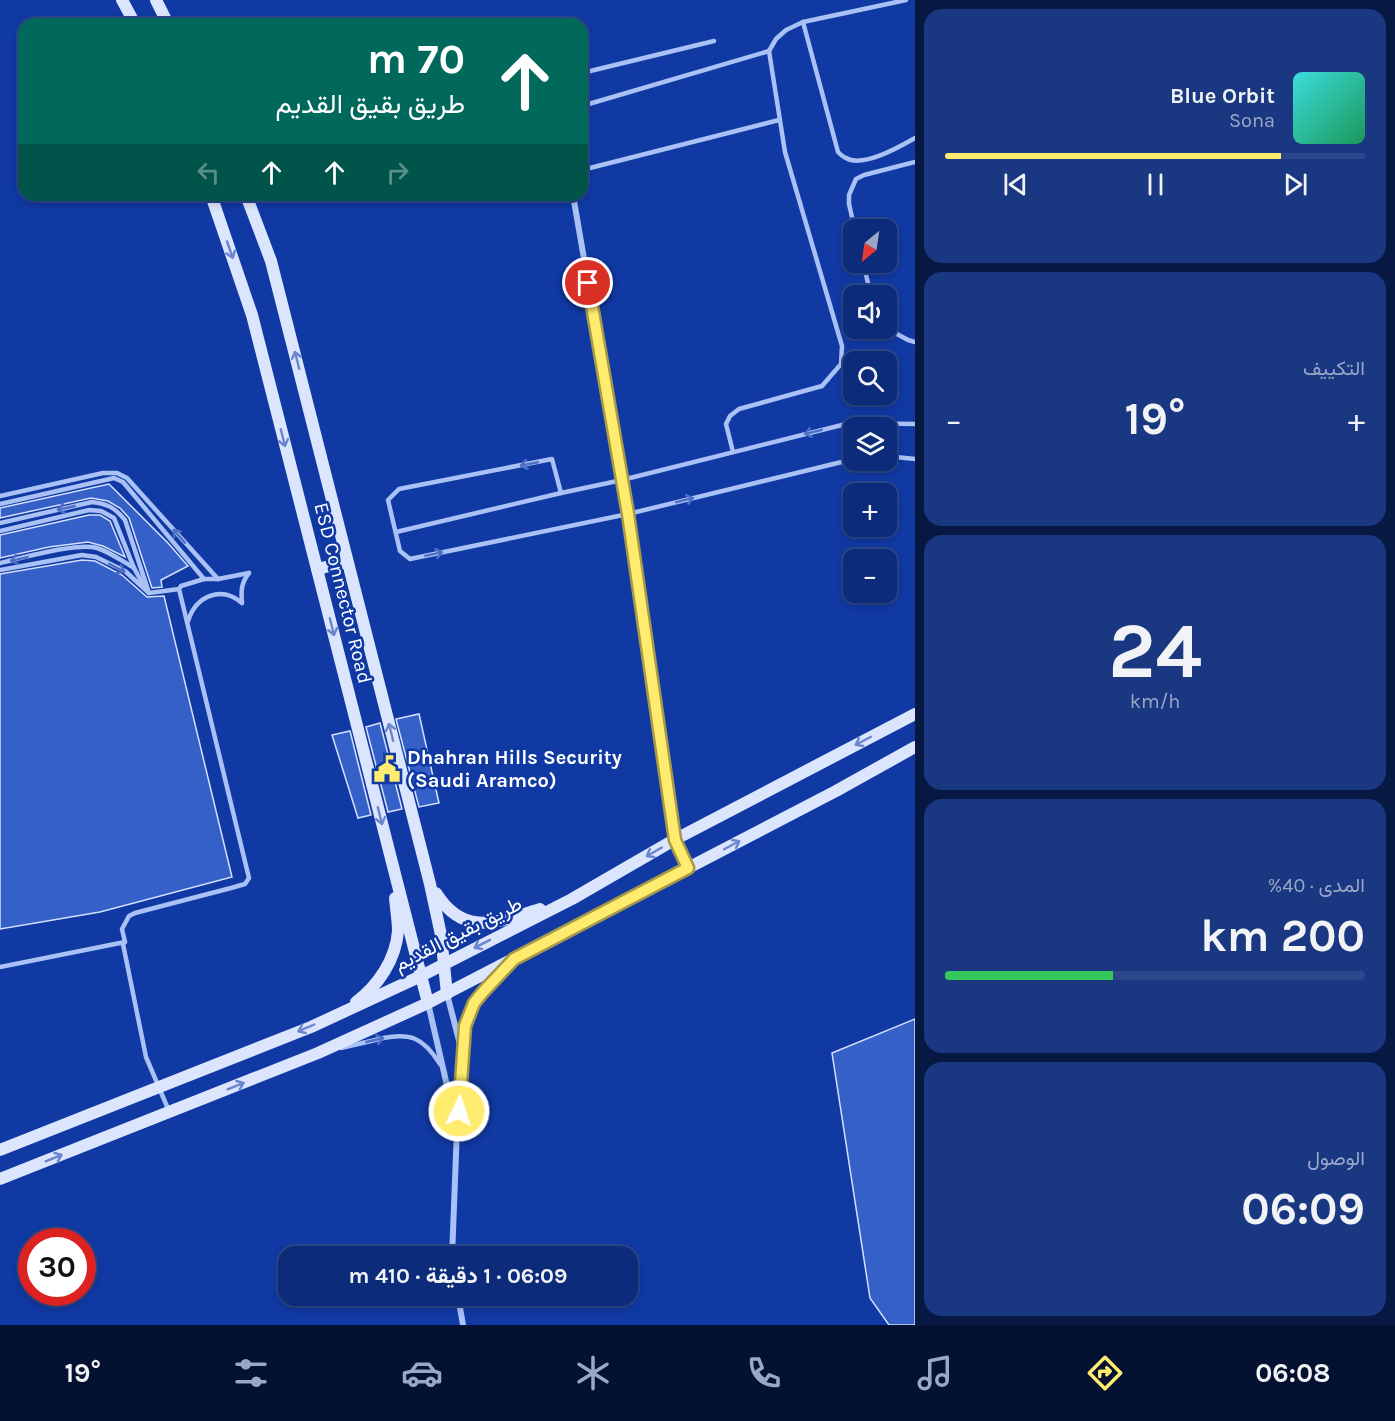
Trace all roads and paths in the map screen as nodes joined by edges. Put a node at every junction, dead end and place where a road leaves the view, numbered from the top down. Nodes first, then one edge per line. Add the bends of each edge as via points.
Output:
1 (122, 0) edge
2 (156, 0) edge
3 (906, 0) edge
4 (132, 18) edge
5 (165, 18) edge
6 (803, 22) junction
7 (714, 41) dead end
8 (769, 51) junction
9 (588, 72) edge
10 (588, 104) edge
11 (779, 120) junction
12 (915, 138) edge
13 (915, 162) edge
14 (588, 168) edge
15 (213, 201) edge
16 (248, 201) edge
17 (574, 201) edge
18 (852, 219) edge
19 (897, 334) edge
20 (915, 342) edge
21 (915, 424) edge
22 (733, 452) junction
23 (897, 457) edge
24 (915, 459) edge
25 (843, 462) edge
26 (622, 480) junction
27 (561, 493) junction
28 (0, 496) edge
29 (0, 504) edge
30 (628, 514) junction
31 (0, 523) edge
32 (0, 531) edge
33 (396, 532) junction
34 (347, 562) junction
35 (0, 563) edge
36 (134, 568) junction
37 (317, 569) junction
38 (0, 570) edge
39 (204, 579) junction
40 (218, 579) junction
41 (179, 589) junction
42 (149, 593) junction
43 (187, 623) junction
44 (915, 714) edge
45 (915, 747) edge
46 (675, 840) junction
47 (392, 861) junction
48 (688, 868) junction
49 (430, 884) junction
50 (572, 899) junction
51 (124, 942) junction
52 (514, 959) junction
53 (444, 964) junction
54 (0, 967) edge
55 (421, 976) junction
56 (447, 994) junction
57 (428, 1004) junction
58 (337, 1015) junction
59 (318, 1053) junction
60 (463, 1056) junction
61 (443, 1068) junction
62 (158, 1087) junction
63 (170, 1112) junction
64 (457, 1129) junction
65 (0, 1150) edge
66 (0, 1179) edge
67 (452, 1246) edge
68 (460, 1306) edge
69 (463, 1325) edge

1 - 4 main road
2 - 5 main road
3 - 6 lane
6 - 8 lane via 786,30
6 - 12 lane via 838,152 847,160 858,161 896,150
7 - 9 lane
8 - 10 lane
8 - 11 lane
11 - 14 lane
11 - 22 lane via 842,346 841,364 822,386 739,409 730,416 726,424
13 - 18 lane via 856,179 849,195
15 -> 37 main road, ESD Connector Road via 252,315
34 -> 16 main road, ESD Connector Road via 271,261
17 - 26 street
19 - 20 lane
21 -> 22 lane via 850,423
22 - 26 lane
23 - 24 lane
30 -> 25 lane
26 - 27 lane
26 - 30 street
27 - 33 lane
27 -> 33 lane via 552,459 399,489 388,500
40 -> 28 lane via 127,478 117,472
29 - 39 lane via 119,479
33 -> 30 lane via 400,551 410,559
30 - 46 street
42 -> 31 lane via 125,520 105,504 92,502
32 - 36 lane via 89,510 101,511 114,518
34 - 37 main road
49 -> 34 main road, ESD Connector Road
36 -> 35 lane via 113,555 80,546
36 - 42 lane
37 -> 47 main road, ESD Connector Road
38 -> 42 lane via 82,555 96,557 125,571
39 - 40 lane
39 - 41 lane
40 - 43 lane via 249,573 241,589 242,603 229,595 204,597
41 - 42 lane
41 - 43 lane
43 - 51 lane via 249,878 245,884 129,916 122,929
44 -> 46 main road, طريق بقيق القديم
48 -> 45 main road
46 - 48 street
46 -> 50 main road, طريق بقيق القديم
47 - 55 main road, ESD Connector Road
47 - 58 main road via 398,931 389,963 374,985
48 - 52 main road
49 - 50 main road via 444,906 456,916 483,924
49 - 53 main road, ESD Connector Road
50 -> 53 main road, طريق بقيق القديم
51 - 54 lane
51 - 62 lane via 146,1057
52 - 56 main road
52 - 60 lane via 474,1003 465,1026
53 - 55 main road, طريق بقيق القديم
53 - 56 main road, ESD Connector Road
55 - 57 main road, ESD Connector Road
55 - 58 main road, طريق بقيق القديم
56 - 57 main road
56 - 60 street
57 - 59 main road
57 - 61 street
58 -> 62 main road, طريق بقيق القديم
59 -> 61 lane via 397,1035 420,1041
63 -> 59 main road
60 - 64 street
61 - 64 street
62 - 63 lane
62 - 65 main road, طريق بقيق القديم
66 -> 63 main road
64 - 67 street
68 - 69 street

